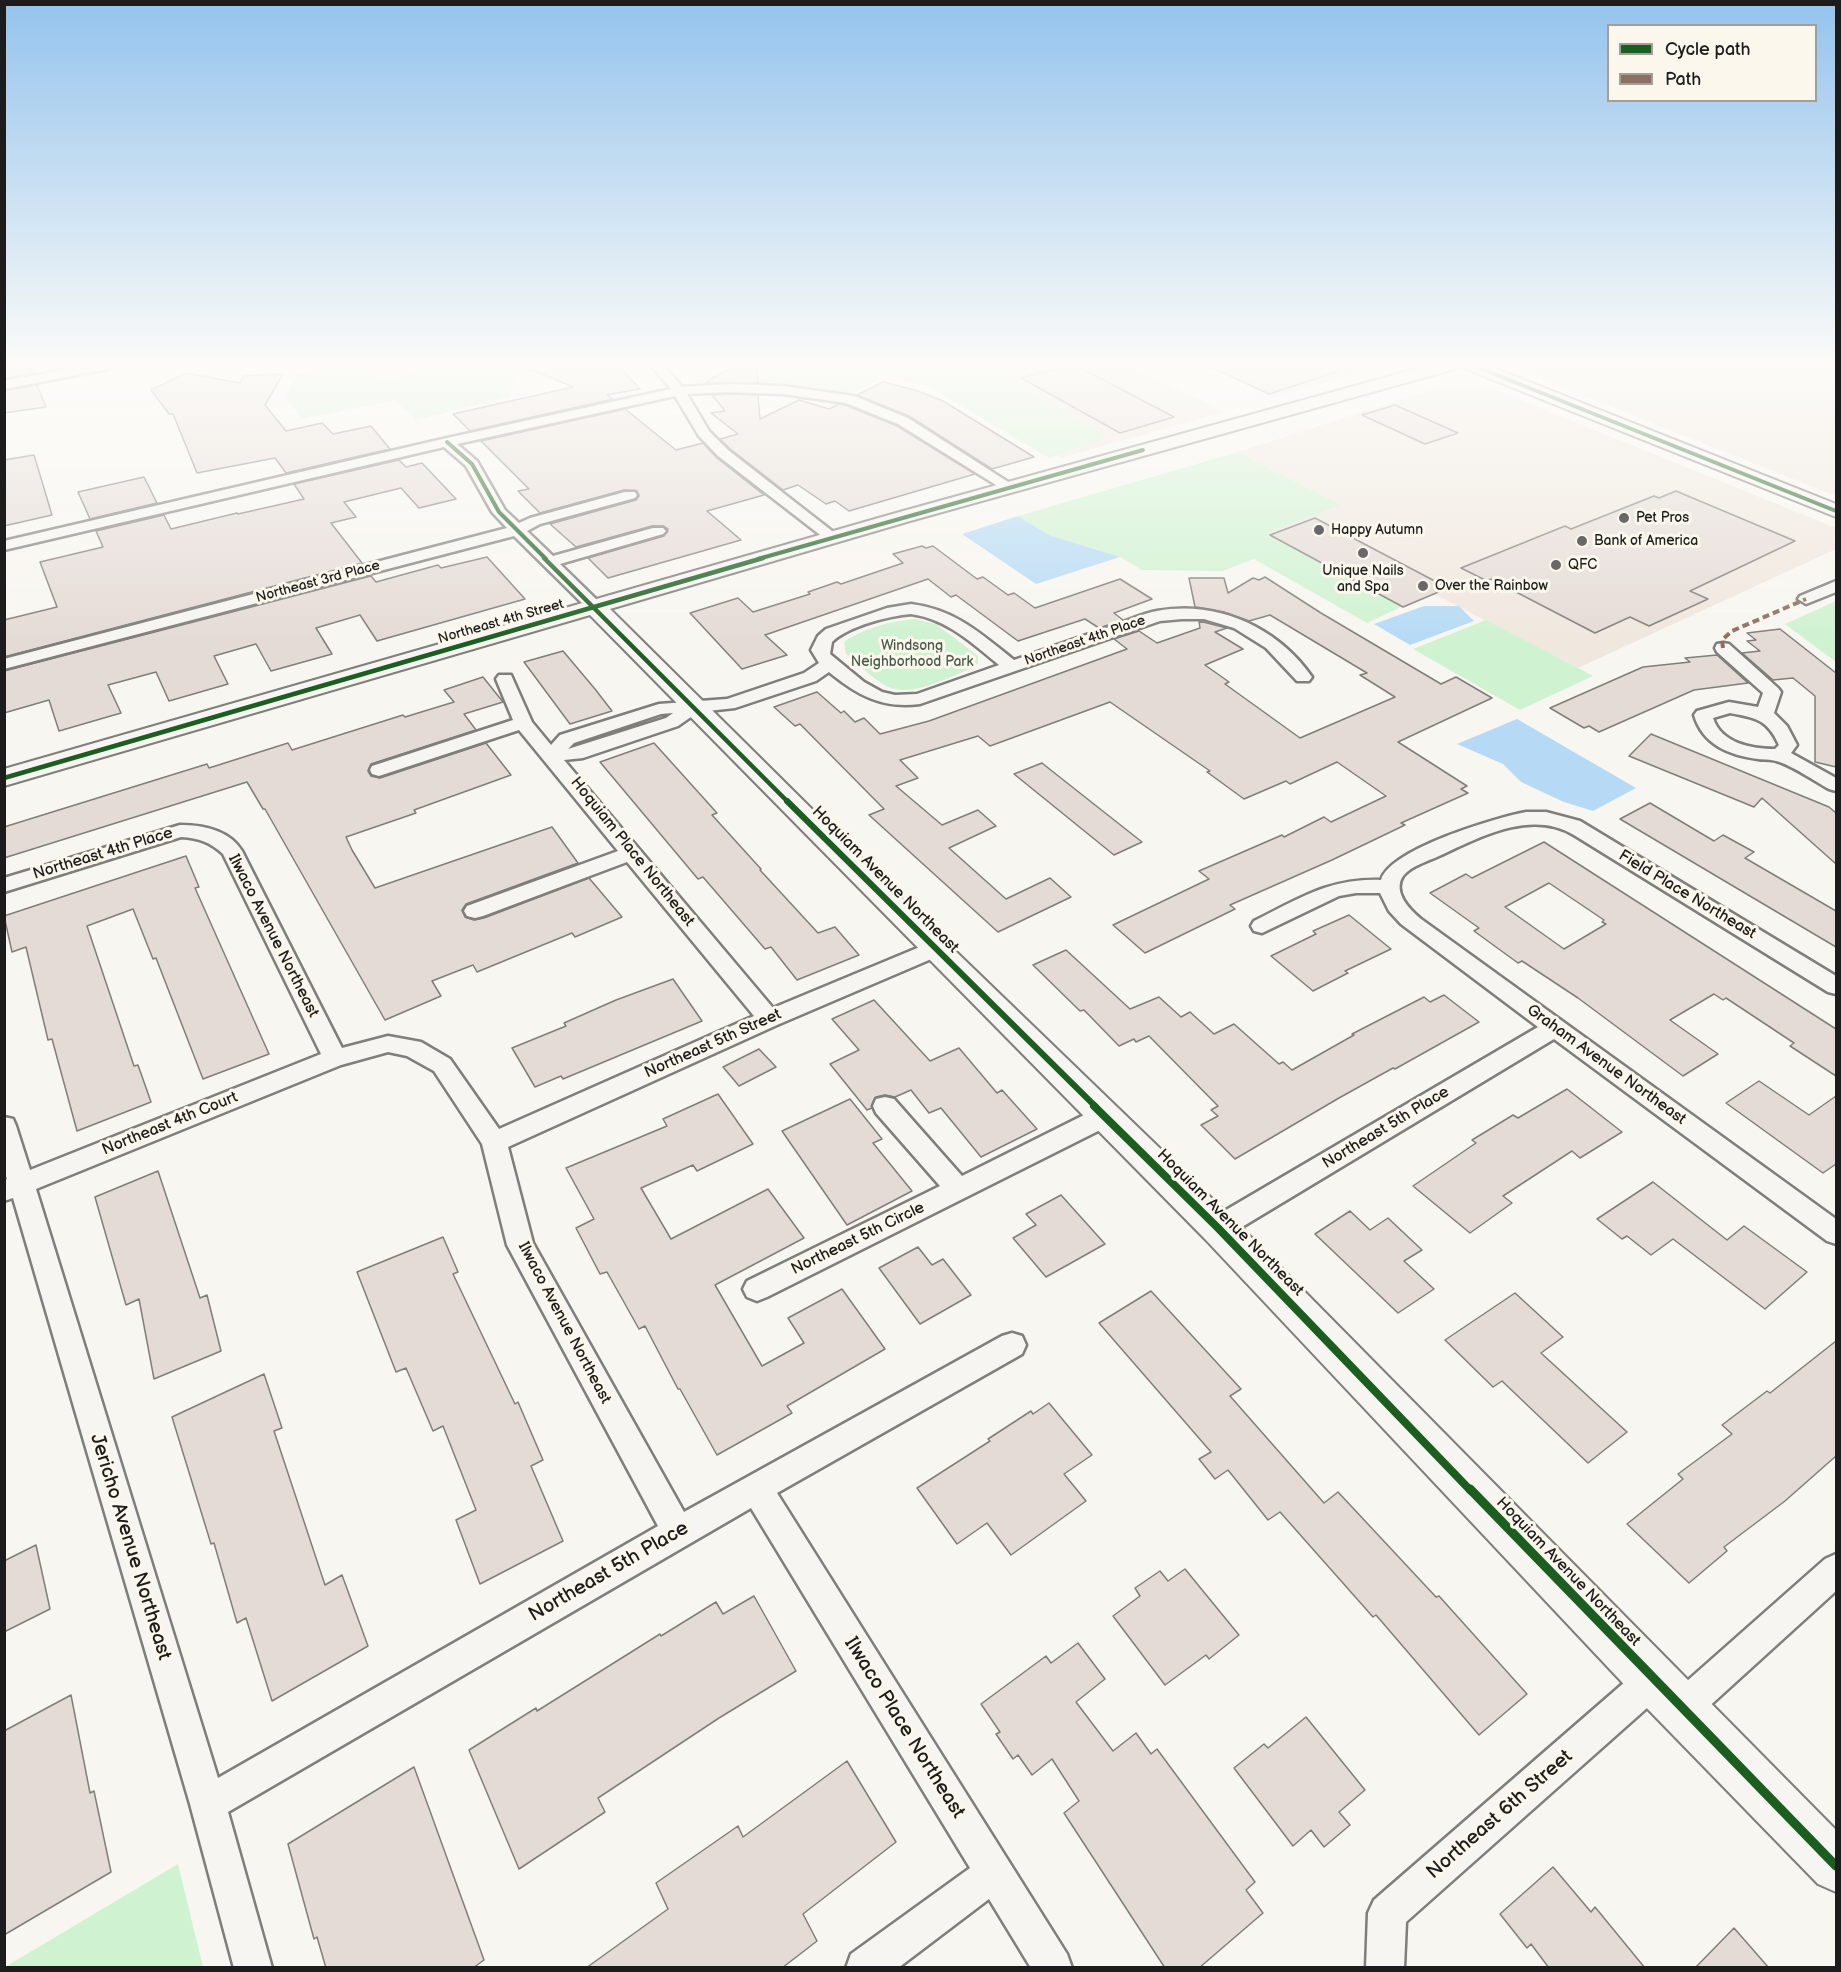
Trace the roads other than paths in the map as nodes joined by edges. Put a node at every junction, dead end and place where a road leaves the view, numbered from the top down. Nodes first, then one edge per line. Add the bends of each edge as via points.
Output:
1 (383, 457) edge
2 (464, 457) edge
3 (728, 457) edge
4 (961, 457) edge
5 (1117, 457) edge
6 (1702, 457) edge
7 (1009, 487) junction
8 (630, 495) dead end
9 (1836, 511) edge
10 (518, 530) junction
11 (658, 531) dead end
12 (833, 538) junction
13 (4, 546) edge
14 (550, 562) junction
15 (1836, 586) edge
16 (1806, 600) dead end
17 (595, 608) junction
18 (1723, 648) dead end
19 (4, 664) edge
20 (829, 664) junction
21 (1012, 667) junction
22 (1303, 677) dead end
23 (505, 680) dead end
24 (694, 707) junction
25 (1765, 714) junction
26 (523, 723) junction
27 (552, 755) junction
28 (1780, 755) junction
29 (379, 770) dead end
30 (4, 778) edge
31 (1836, 785) edge
32 (203, 831) joint
33 (632, 853) junction
34 (4, 885) edge
35 (1389, 887) junction
36 (475, 912) dead end
37 (1262, 926) dead end
38 (935, 949) junction
39 (1836, 986) edge
40 (769, 1019) junction
41 (1555, 1028) junction
42 (335, 1058) junction
43 (885, 1106) dead end
44 (1105, 1116) junction
45 (4, 1126) edge
46 (494, 1142) junction
47 (13, 1187) edge
48 (958, 1189) junction
49 (1218, 1228) junction
50 (1836, 1233) edge
51 (757, 1289) dead end
52 (1012, 1345) dead end
53 (756, 1488) junction
54 (678, 1532) junction
55 (1836, 1570) edge
56 (1667, 1694) junction
57 (208, 1804) junction
58 (1836, 1866) edge
59 (994, 1873) junction
60 (253, 1968) edge
61 (865, 1968) edge
62 (1053, 1968) edge
63 (1385, 1968) edge

1 - 13 street
2 - 10 street via 499,512
3 - 12 street
4 - 7 street
5 - 7 main road, Northeast 4th Street
6 - 9 main road
7 - 12 main road, Northeast 4th Street
8 - 10 street, Northeast 3rd Place via 535,521
10 - 14 street
10 - 19 street, Northeast 3rd Place
11 - 14 street
12 - 17 main road, Northeast 4th Street
14 - 17 street
15 - 16 street
17 - 24 main road, Hoquiam Avenue Northeast
17 - 30 main road, Northeast 4th Street
18 - 25 street via 1772,692
20 - 21 street, Northeast 4th Place via 873,696 904,701
20 - 21 street, Northeast 4th Place via 820,650 827,635 892,612 919,609 946,616
20 - 24 street via 810,677 729,704
21 - 22 street, Northeast 4th Place via 1158,615 1189,612 1221,616 1238,623 1277,647
23 - 26 street, Hoquiam Place Northeast
24 - 27 street via 672,722 576,754
24 - 38 main road, Hoquiam Avenue Northeast
25 - 28 street via 1781,730 1788,745
25 - 28 street via 1729,707 1704,715 1704,724 1730,746 1754,754
26 - 27 street, Hoquiam Place Northeast
26 - 29 street
27 - 33 street, Hoquiam Place Northeast
28 - 31 street
32 - 34 street, Northeast 4th Place via 180,831
32 - 42 street, Ilwaco Avenue Northeast via 232,851
33 - 36 street
33 - 40 street, Hoquiam Place Northeast
35 - 37 street via 1356,886 1333,891
35 - 39 street, Field Place Northeast via 1393,874 1406,864 1511,819 1533,816 1564,821
35 - 41 street, Graham Avenue Northeast via 1391,901 1399,913
38 - 40 street, Northeast 5th Street
38 - 44 main road, Hoquiam Avenue Northeast
40 - 46 street, Northeast 5th Street
41 - 49 street, Northeast 5th Place
41 - 50 street, Graham Avenue Northeast
42 - 46 street, Ilwaco Avenue Northeast via 388,1044 413,1048 442,1065
42 - 47 street, Northeast 4th Court
43 - 48 street
44 - 48 street, Northeast 5th Circle
44 - 49 main road, Hoquiam Avenue Northeast
45 - 47 street, Jericho Avenue Northeast
46 - 54 street, Ilwaco Avenue Northeast via 520,1245
47 - 57 street, Jericho Avenue Northeast
48 - 51 street, Northeast 5th Circle
49 - 56 main road, Hoquiam Avenue Northeast
52 - 53 street, Northeast 5th Place
53 - 54 street, Northeast 5th Place
53 - 59 street, Ilwaco Place Northeast
54 - 57 street, Northeast 5th Place
55 - 56 street, Northeast 6th Street
56 - 58 main road, Hoquiam Avenue Northeast
56 - 63 street, Northeast 6th Street via 1387,1913
57 - 60 street, Jericho Avenue Northeast
59 - 61 street
59 - 62 street, Ilwaco Place Northeast

